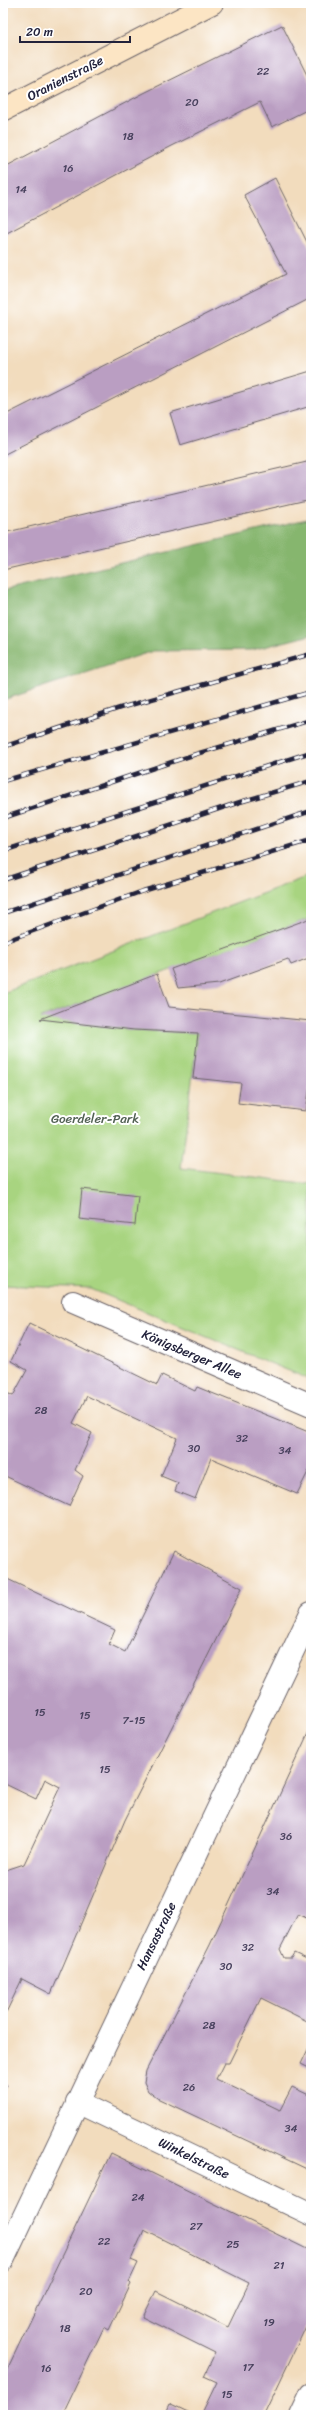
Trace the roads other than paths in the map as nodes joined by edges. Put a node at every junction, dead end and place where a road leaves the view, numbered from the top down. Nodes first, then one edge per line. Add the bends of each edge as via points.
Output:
1 (212, 3) edge
2 (3, 110) edge
3 (73, 1302) dead end
4 (311, 1405) edge
5 (311, 1613) edge
6 (77, 2102) junction
7 (311, 2214) edge
8 (3, 2260) edge
9 (311, 2394) edge
10 (301, 2415) edge

1 - 2 main road, Oranienstraße
3 - 4 street, Königsberger Allee
5 - 6 street, Hansastraße
6 - 7 street, Winkelstraße
6 - 8 street, Hansastraße
9 - 10 street

